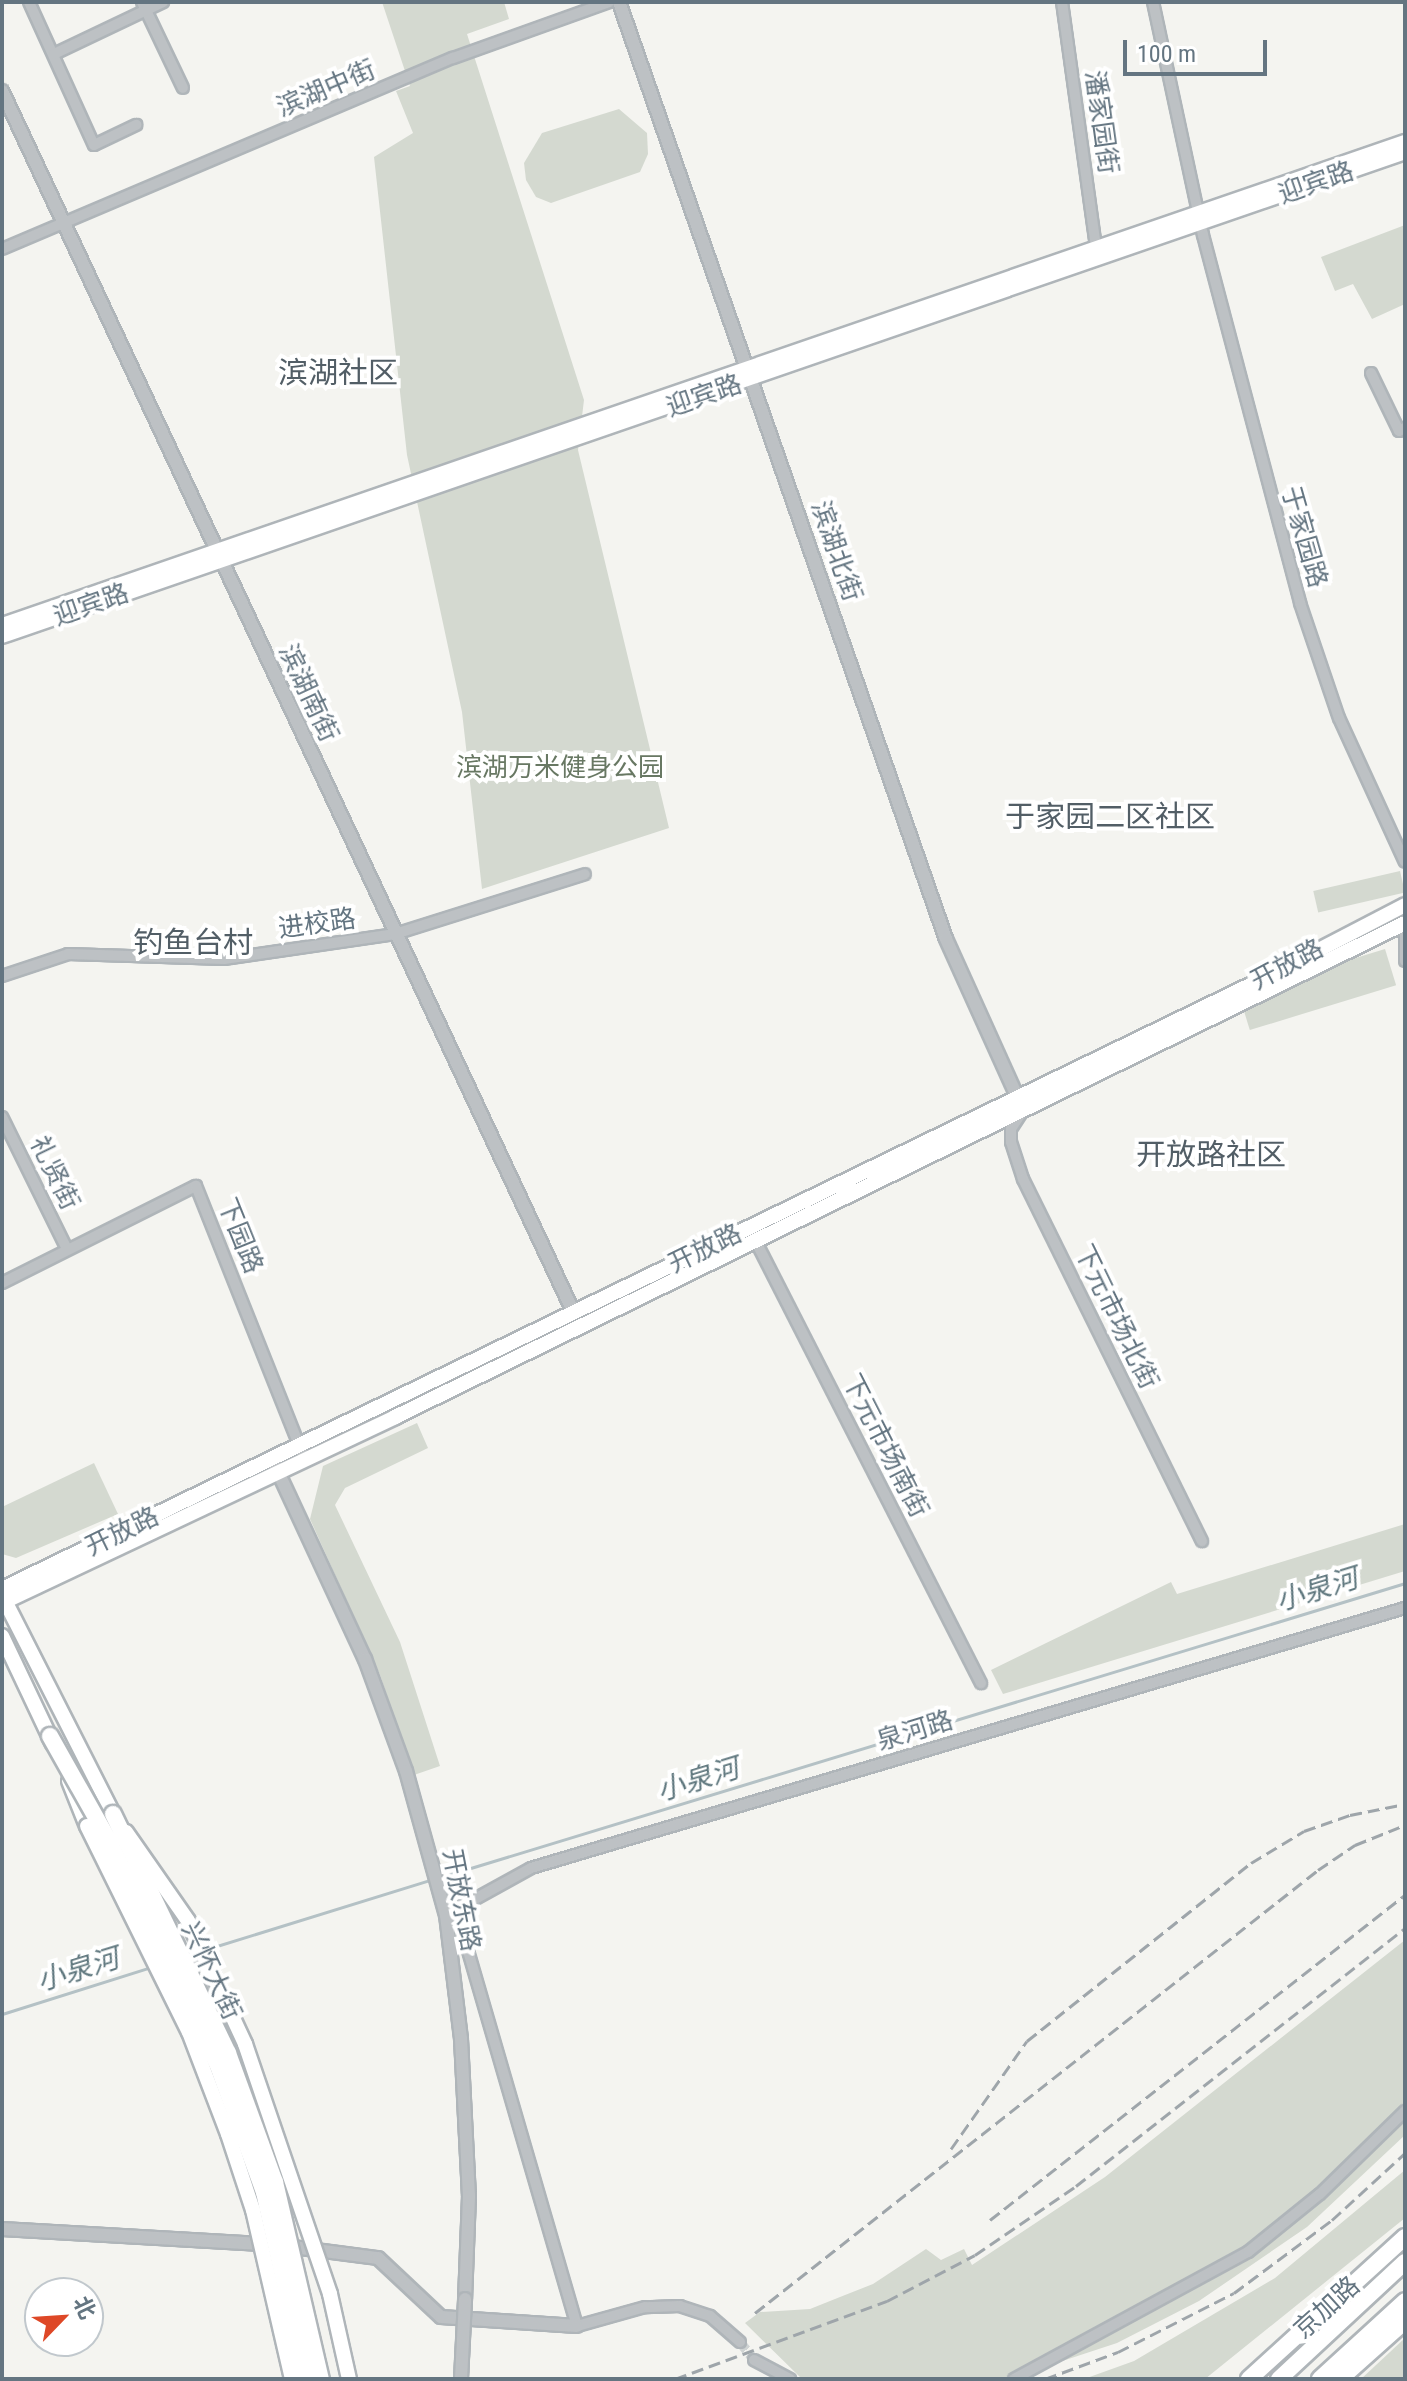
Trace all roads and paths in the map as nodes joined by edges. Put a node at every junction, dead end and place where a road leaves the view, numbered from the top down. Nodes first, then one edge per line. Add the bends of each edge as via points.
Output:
1 (29, 2) edge
2 (163, 2) edge
3 (609, 2) edge
4 (619, 2) edge
5 (1062, 2) edge
6 (1153, 2) edge
7 (144, 6) edge
8 (54, 54) junction
9 (183, 88) dead end
10 (2, 91) edge
11 (136, 125) dead end
12 (1405, 142) edge
13 (1405, 152) edge
14 (1199, 217) junction
15 (65, 226) junction
16 (1096, 248) junction
17 (2, 249) edge
18 (752, 372) junction
19 (1371, 373) dead end
20 (1405, 428) edge
21 (220, 555) junction
22 (2, 625) edge
23 (2, 636) edge
24 (1405, 862) edge
25 (585, 874) dead end
26 (1405, 905) edge
27 (1404, 922) edge
28 (395, 934) junction
29 (1405, 961) edge
30 (2, 976) edge
31 (1020, 1103) junction
32 (2, 1117) edge
33 (752, 1234) junction
34 (66, 1247) junction
35 (2, 1283) edge
36 (574, 1313) junction
37 (303, 1454) junction
38 (275, 1466) junction
39 (1202, 1541) dead end
40 (3, 1597) edge
41 (1405, 1608) edge
42 (2, 1636) edge
43 (981, 1683) dead end
44 (50, 1736) junction
45 (113, 1814) junction
46 (445, 1908) junction
47 (1405, 2111) edge
48 (2, 2229) edge
49 (1405, 2237) edge
50 (1405, 2262) edge
51 (1405, 2301) edge
52 (1405, 2321) edge
53 (577, 2326) junction
54 (740, 2342) tunnel mouth
55 (754, 2360) tunnel mouth
56 (292, 2379) edge
57 (306, 2379) edge
58 (321, 2379) edge
59 (349, 2379) edge
60 (461, 2379) edge
61 (790, 2379) edge
62 (1014, 2379) edge
63 (1249, 2379) edge
64 (1279, 2379) edge
65 (1320, 2379) edge
66 (1340, 2379) edge

1 - 8 street
2 - 7 street
3 - 15 street, 滨湖中街 via 453,58
4 - 18 street, 滨湖北街
5 - 16 street, 潘家园街
6 - 14 street, 于家园路
7 - 8 street
7 - 9 street
8 - 11 street via 94,145
10 - 15 street, 滨湖南街
12 - 14 main road, 迎宾路
13 - 14 main road, 迎宾路
14 - 16 main road, 迎宾路
14 - 18 main road, 迎宾路
14 - 24 street, 于家园路 via 1300,603 1339,718
15 - 17 street, 滨湖中街
15 - 21 street, 滨湖南街
16 - 18 main road, 迎宾路
18 - 21 main road, 迎宾路
18 - 31 street, 滨湖北街 via 946,939
19 - 20 street via 1399,431
21 - 22 main road, 迎宾路
21 - 23 main road, 迎宾路
21 - 28 street, 滨湖南街
25 - 28 street, 进校路
26 - 31 main road, 开放路
27 - 29 street
27 - 31 main road, 开放路
28 - 30 street, 进校路 via 224,959 68,954
28 - 36 street, 滨湖南街
31 - 33 main road, 开放路
31 - 39 street, 下元市场北街 via 1011,1142 1023,1179
32 - 34 street, 礼贤街
33 - 36 main road, 开放路
33 - 37 main road, 开放路
33 - 43 street, 下元市场南街
34 - 35 street, 下园路
34 - 37 street, 下园路 via 196,1186
36 - 37 main road, 开放路
37 - 38 main road, 开放路
38 - 40 main road, 开放路
38 - 46 street, 开放东路 via 365,1659
40 - 45 main road, 兴怀大街
41 - 46 street, 泉河路 via 531,1868
42 - 44 main road, 兴怀大街
44 - 56 main road, 兴怀大街, bridge via 87,1826 189,2032 228,2134 253,2210
44 - 57 highway, bridge via 108,1839 217,2063 264,2192
45 - 58 highway, bridge via 228,2053 275,2182
45 - 59 main road, 兴怀大街, bridge via 188,1921 245,2044 330,2294
46 - 53 street via 460,1923
46 - 60 street, 开放东路, bridge via 461,2039 469,2196
47 - 62 street via 1320,2194 1248,2252
48 - 53 street via 233,2240 378,2258 441,2317
49 - 63 highway, 京加路
50 - 64 highway, 京加路
51 - 65 highway
52 - 66 highway
53 - 54 street via 645,2307 680,2306 710,2316
55 - 61 street

